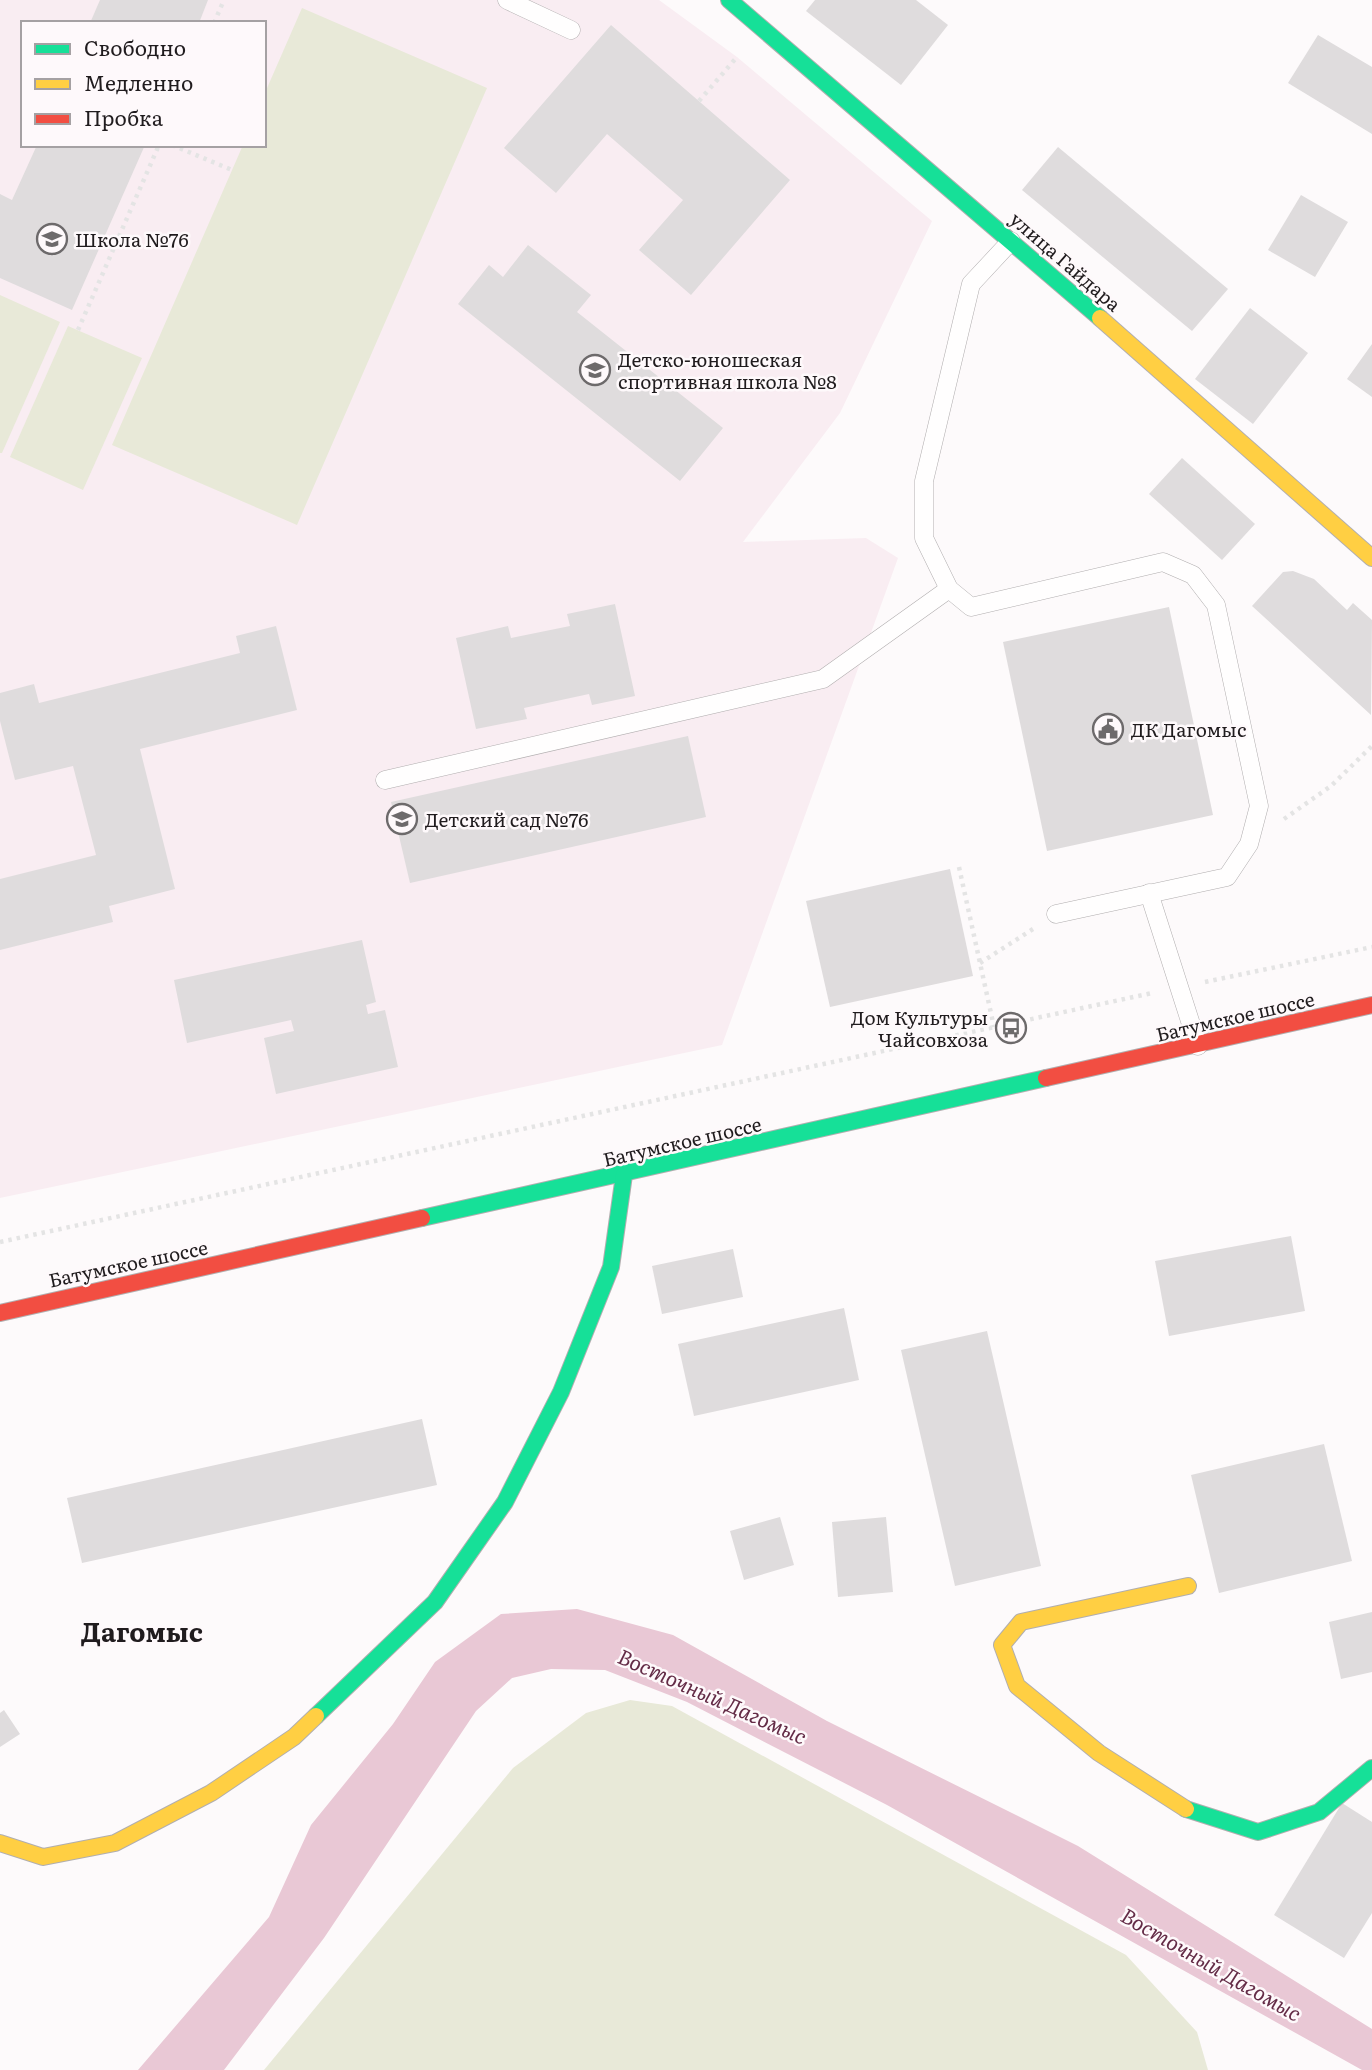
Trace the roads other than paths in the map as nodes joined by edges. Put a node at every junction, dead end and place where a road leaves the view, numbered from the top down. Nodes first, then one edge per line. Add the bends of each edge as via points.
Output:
1 (508, 0) edge
2 (729, 0) edge
3 (571, 30) dead end
4 (1010, 241) junction
5 (1372, 558) edge
6 (949, 589) junction
7 (385, 780) dead end
8 (1149, 894) junction
9 (1056, 914) road end
10 (1372, 1005) edge
11 (1198, 1046) junction
12 (624, 1175) junction
13 (0, 1313) edge
14 (1188, 1586) dead end
15 (1372, 1768) edge
16 (2, 1847) edge

1 - 3 lane
2 - 4 main road, улица Гайдара
4 - 5 main road, улица Гайдара
4 - 6 lane via 971,284 924,481 924,538
6 - 7 lane via 823,679
6 - 8 lane via 971,607 1163,562 1193,575 1216,605 1259,806 1249,844 1227,877
8 - 9 lane
8 - 11 lane
10 - 11 main road, Батумское шоссе
11 - 12 main road, Батумское шоссе
12 - 13 main road, Батумское шоссе
12 - 16 main road via 611,1267 561,1392 505,1502 435,1602 294,1737 211,1793 115,1843 43,1857
14 - 15 main road via 1021,1622 1002,1645 1017,1686 1099,1753 1179,1807 1258,1832 1319,1812

